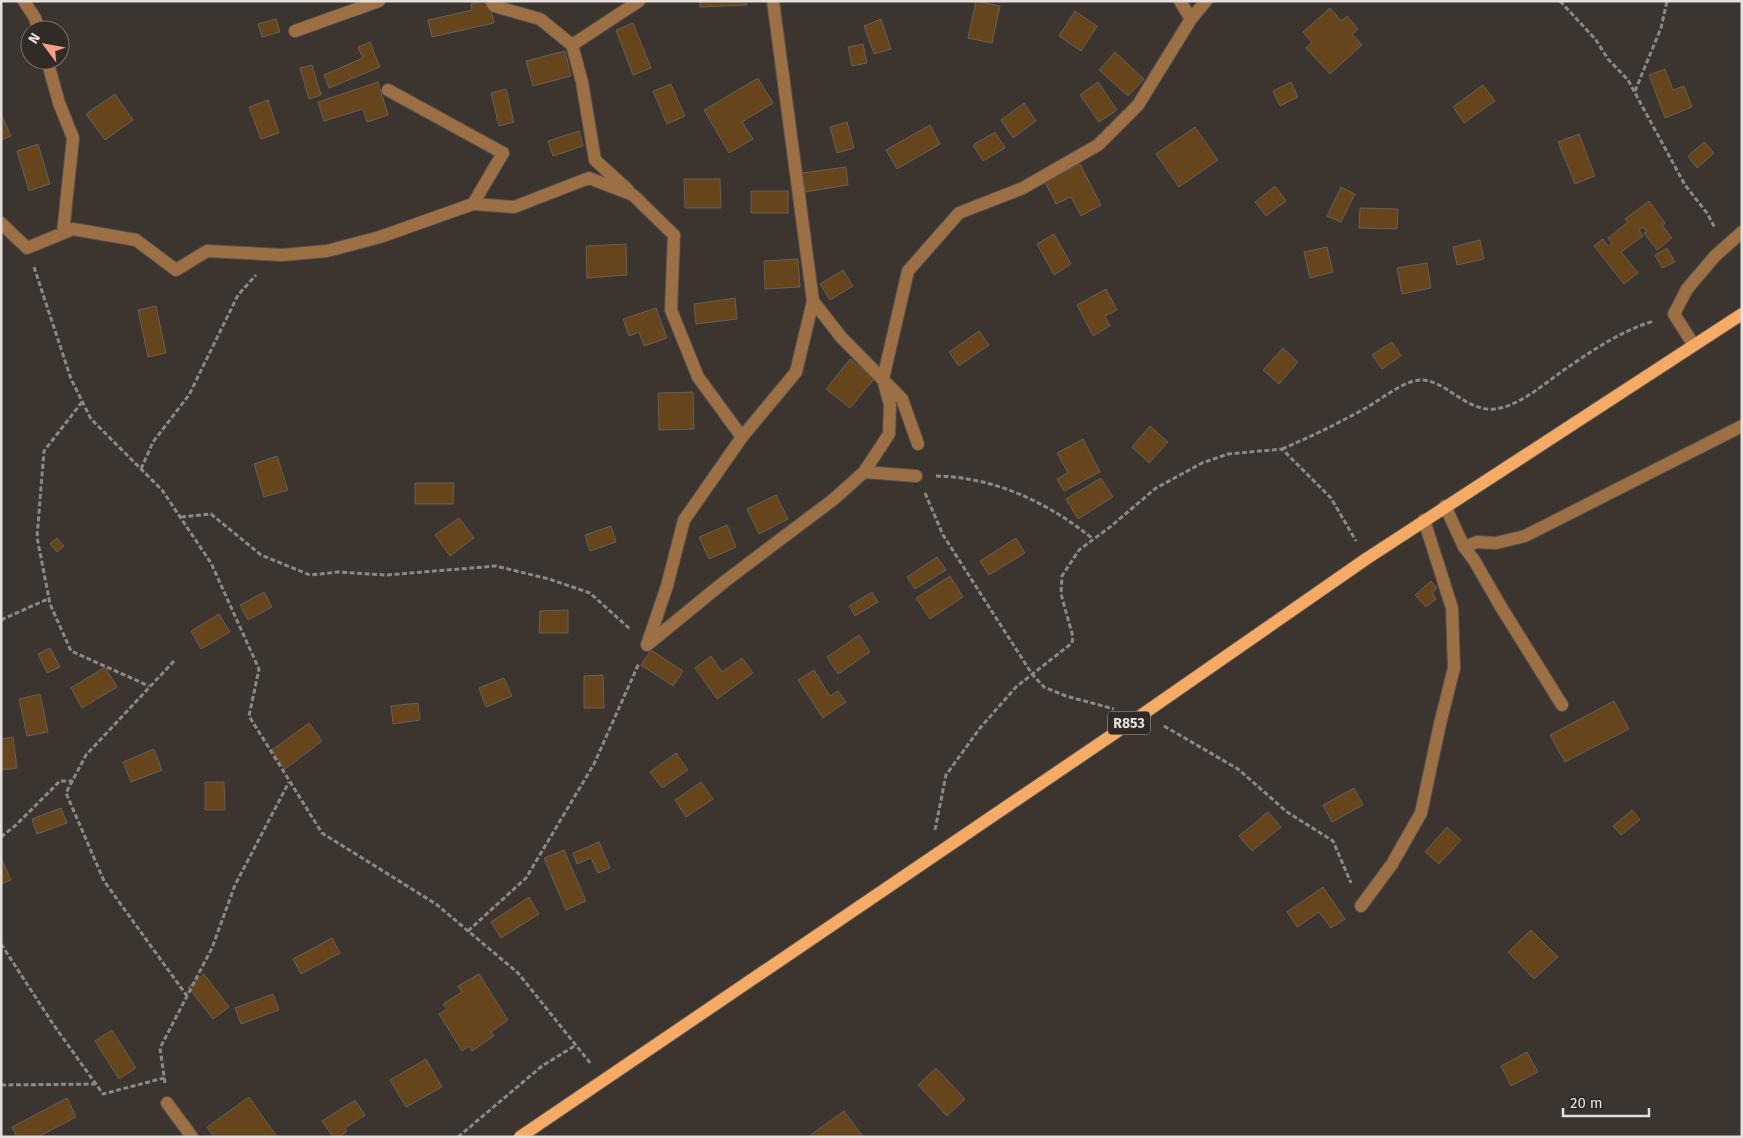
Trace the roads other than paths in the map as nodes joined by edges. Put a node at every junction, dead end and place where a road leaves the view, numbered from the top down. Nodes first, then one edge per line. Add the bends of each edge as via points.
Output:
1 (24, 1) edge
2 (38, 1) edge
3 (378, 1) edge
4 (491, 1) edge
5 (639, 1) edge
6 (773, 1) edge
7 (1180, 1) edge
8 (1206, 1) edge
9 (1190, 19) junction
10 (35, 20) edge
11 (37, 20) edge
12 (295, 31) dead end
13 (572, 45) junction
14 (50, 70) edge
15 (388, 90) dead end
16 (633, 196) junction
17 (474, 204) junction
18 (1, 223) edge
19 (1742, 232) edge
20 (63, 233) junction
21 (812, 301) junction
22 (1742, 314) edge
23 (1694, 344) junction
24 (883, 379) junction
25 (1742, 426) edge
26 (742, 437) junction
27 (918, 444) dead end
28 (864, 472) junction
29 (919, 476) road end
30 (1445, 506) junction
31 (1424, 520) junction
32 (1464, 547) junction
33 (1562, 705) dead end
34 (1361, 906) road end
35 (167, 1103) road end
36 (192, 1137) edge
37 (520, 1137) edge

1 - 10 street
2 - 11 street
3 - 12 street
4 - 13 street via 494,6 540,19
5 - 13 street
6 - 21 street
7 - 9 street
8 - 9 street
9 - 24 street via 1138,105 1098,145 1022,188 959,212 908,271
13 - 16 street via 582,82 595,160
14 - 20 street via 73,138
15 - 17 street via 503,153
16 - 17 street via 589,178 514,207
16 - 26 street via 674,235 671,310 698,377
17 - 20 street via 380,237 327,251 270,254 207,251 176,270 136,240 73,229
18 - 20 street via 27,248
19 - 23 street via 1687,289 1674,314
21 - 24 street via 841,337
21 - 26 street via 796,372
22 - 23 main road, R853
23 - 30 main road, R853
24 - 27 street via 902,399
24 - 28 street via 890,405 889,434
25 - 32 street via 1525,536 1496,543 1477,542
26 - 28 street via 684,520 647,645
28 - 29 street
30 - 31 main road, R853
30 - 32 street
31 - 34 street via 1452,608 1454,668 1421,813 1392,864
31 - 37 main road, R853
32 - 33 street
35 - 36 street

